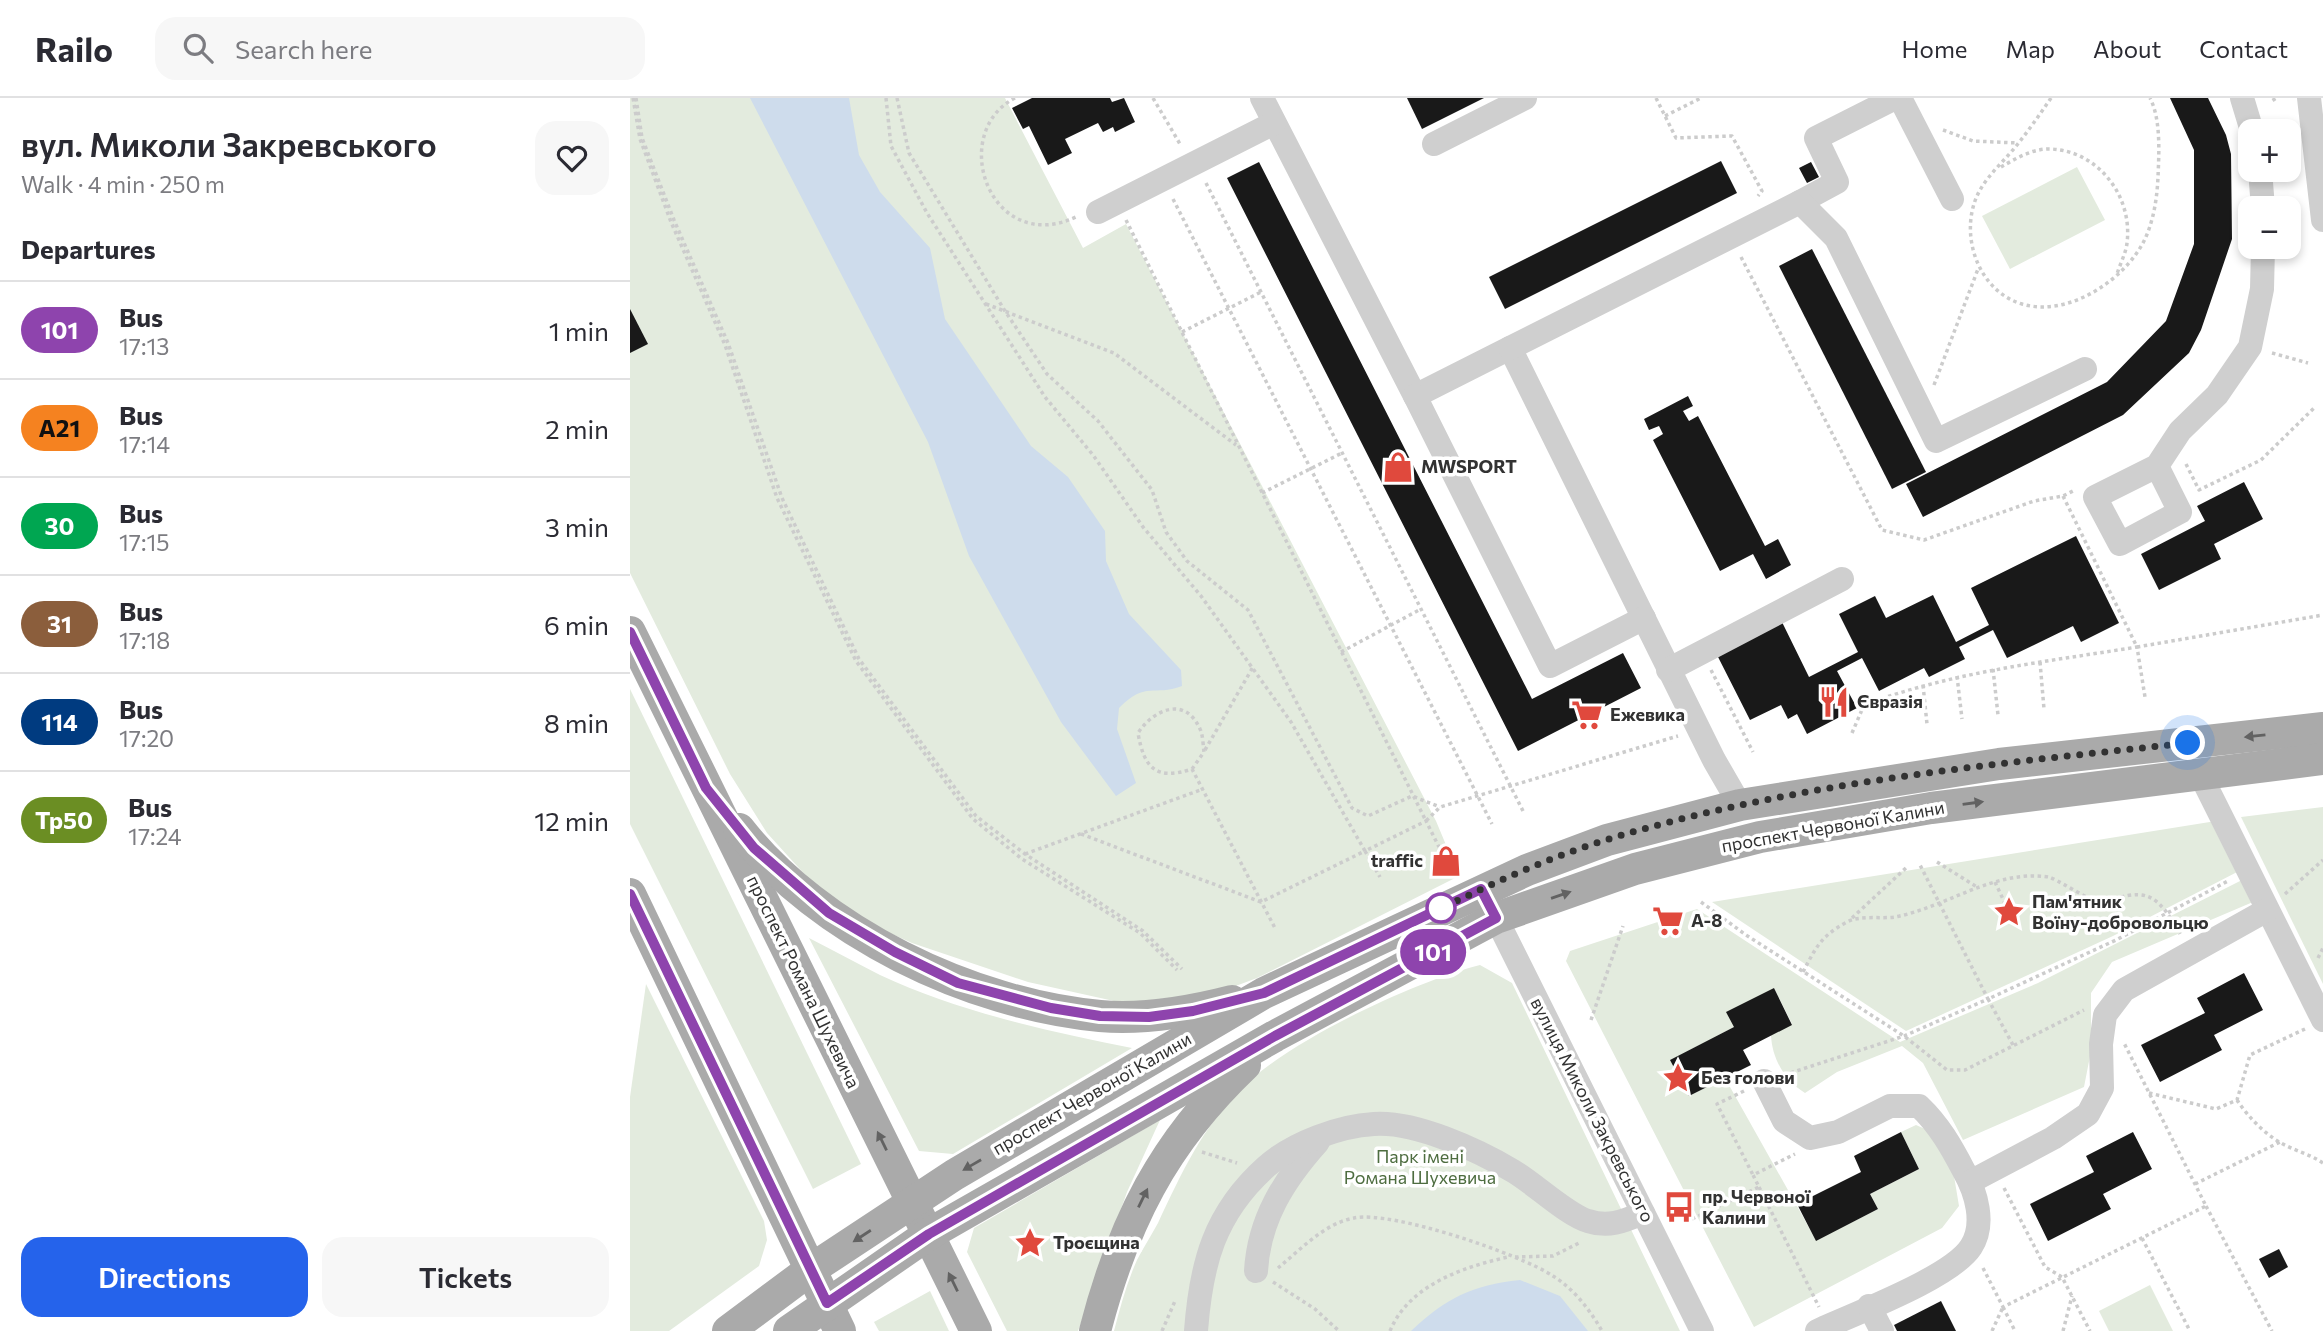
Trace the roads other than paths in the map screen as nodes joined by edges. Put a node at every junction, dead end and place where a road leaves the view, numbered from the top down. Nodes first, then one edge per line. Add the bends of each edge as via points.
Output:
1 (1262, 98) edge
2 (1525, 98) edge
3 (1895, 98) edge
4 (2242, 98) edge
5 (2309, 98) edge
6 (1906, 109) edge
7 (2248, 119) edge
8 (1274, 123) junction
9 (1434, 144) dead end
10 (1952, 200) dead end
11 (1800, 202) junction
12 (1108, 207) road end
13 (2323, 220) edge
14 (2263, 259) edge
15 (1510, 348) junction
16 (2085, 369) dead end
17 (1415, 396) junction
18 (2157, 466) dead end
19 (1842, 579) dead end
20 (1644, 618) junction
21 (630, 632) edge
22 (1668, 670) junction
23 (2323, 728) edge
24 (2323, 759) edge
25 (2199, 772) junction
26 (706, 788) junction
27 (1740, 805) junction
28 (1481, 889) junction
29 (630, 894) edge
30 (2267, 910) junction
31 (1496, 918) junction
32 (1264, 993) junction
33 (2317, 1023) edge
34 (1275, 1036) junction
35 (1764, 1082) dead end
36 (1323, 1136) junction
37 (1970, 1182) junction
38 (913, 1202) junction
39 (1643, 1213) junction
40 (929, 1234) junction
41 (810, 1270) junction
42 (1256, 1271) road end
43 (1869, 1306) junction
44 (834, 1317) edge
45 (1823, 1328) edge
46 (728, 1331) edge
47 (789, 1331) edge
48 (976, 1331) edge
49 (1095, 1331) edge
50 (1196, 1331) edge
51 (1702, 1331) edge
52 (1882, 1331) edge

1 - 8 street
2 - 9 street
3 - 11 street via 1816,138 1837,182
4 - 7 street
5 - 13 street
6 - 10 street
8 - 12 street
8 - 17 street
11 - 15 street
11 - 16 street via 1836,238 1936,441
14 - 18 street via 2262,289 2250,347 2217,395 2174,440
15 - 17 street
15 - 20 street
17 - 20 street via 1550,666
19 - 22 street
20 - 22 street
21 - 26 main road, проспект Романа Шухевича
22 - 27 street
23 -> 27 main road, проспект Червоної Калини via 1999,764
24 - 25 main road, проспект Червоної Калини
25 - 30 street
31 -> 25 main road, проспект Червоної Калини via 1635,869 1760,837 1931,808
26 - 32 main road via 754,848 829,913 958,983 1100,1016 1149,1017 1193,1011
38 -> 26 main road, проспект Романа Шухевича
27 - 28 main road, проспект Червоної Калини via 1607,840
28 - 31 street, вулиця Миколи Закревського
28 - 32 main road, проспект Червоної Калини
29 - 41 main road
30 - 33 street
30 - 37 street via 2124,990 2105,1015 2102,1088 2088,1114
31 - 34 main road, проспект Червоної Калини
31 - 39 street, вулиця Миколи Закревського
32 -> 38 main road, проспект Червоної Калини
34 - 40 main road, проспект Червоної Калини
49 -> 34 main road via 1126,1234 1165,1156 1224,1085
35 - 37 street via 1784,1121 1810,1138 1838,1132 1889,1106 1919,1105 1940,1126
36 - 39 street via 1374,1124 1440,1138 1513,1171 1586,1221 1617,1225
36 - 42 street via 1280,1191 1258,1247
36 - 50 street via 1274,1159 1250,1181 1230,1211 1212,1240 1202,1272
37 - 43 street via 1978,1218 1972,1246 1948,1269
38 - 40 main road, проспект Романа Шухевича
38 -> 41 main road, проспект Червоної Калини
39 - 51 street, вулиця Миколи Закревського
40 - 44 main road, проспект Червоної Калини
48 -> 40 main road, проспект Романа Шухевича
41 - 44 main road
41 - 46 main road, проспект Червоної Калини
43 - 45 street
43 - 52 street
44 - 47 main road, проспект Червоної Калини

